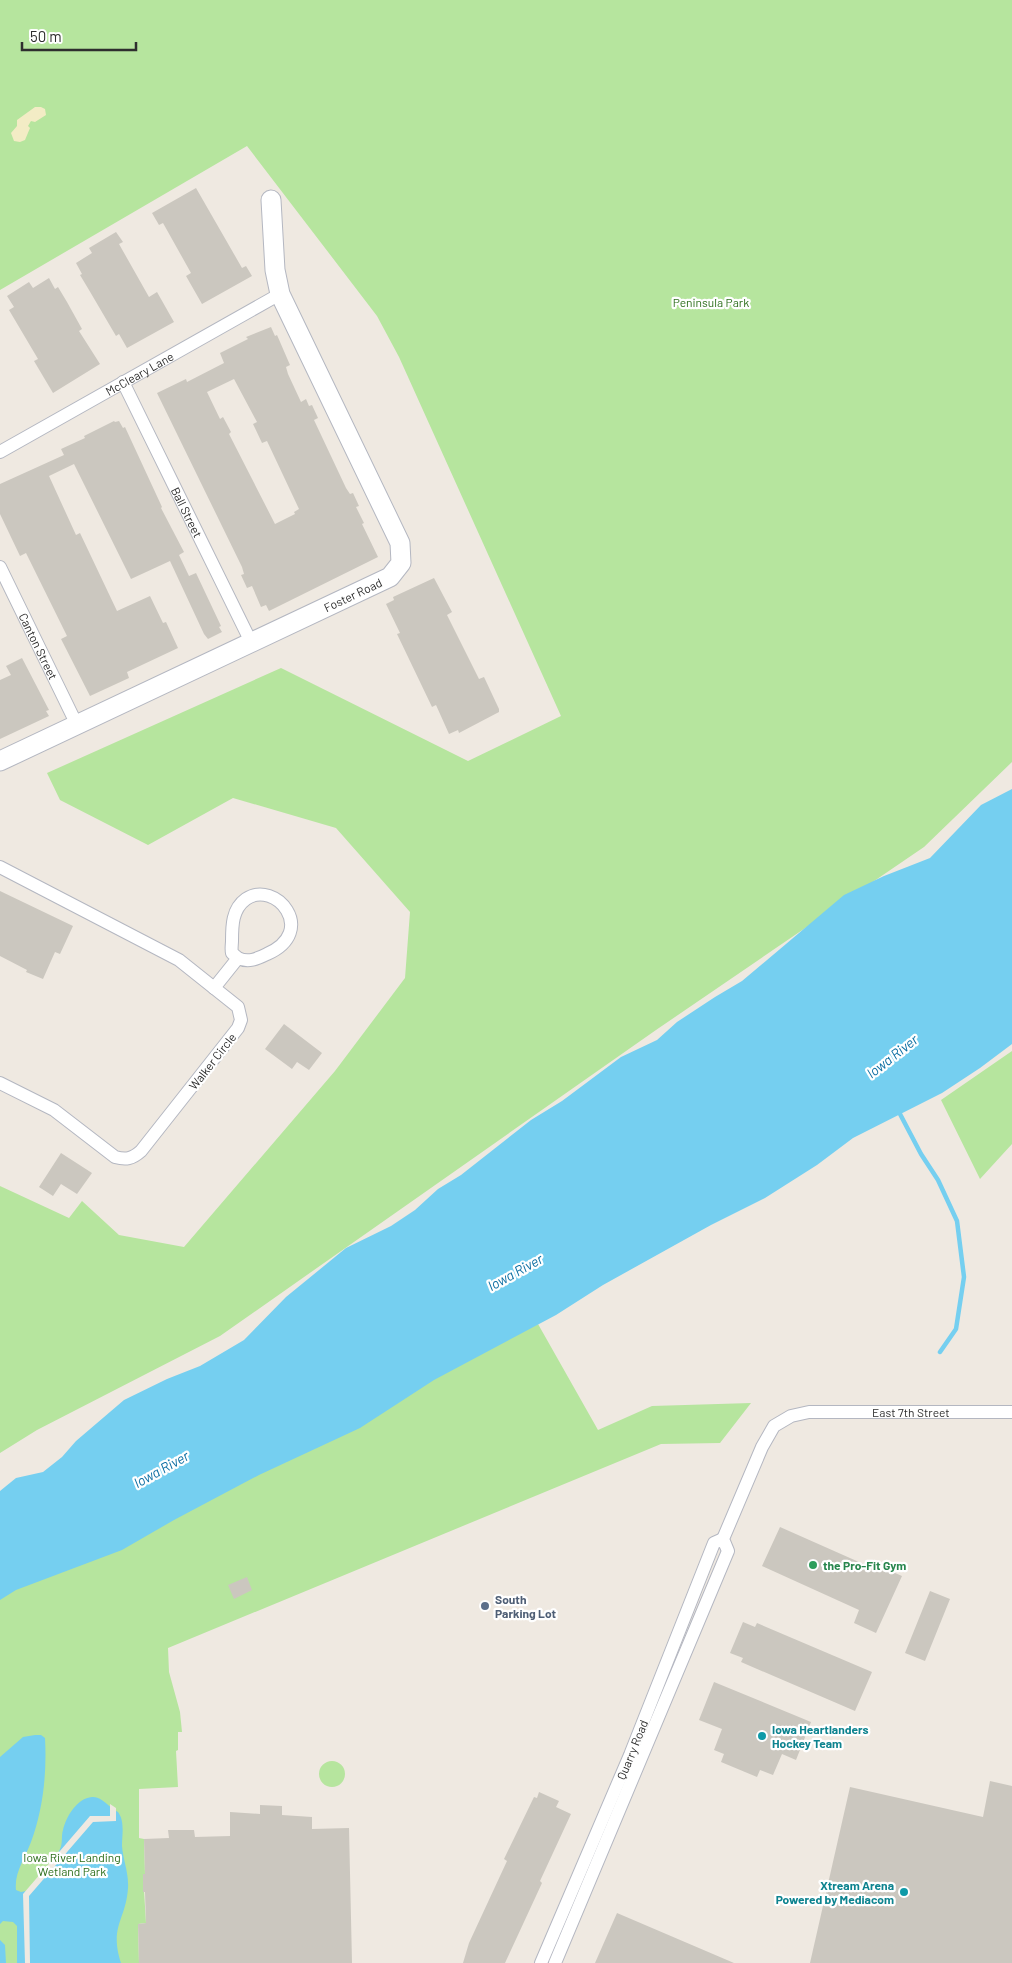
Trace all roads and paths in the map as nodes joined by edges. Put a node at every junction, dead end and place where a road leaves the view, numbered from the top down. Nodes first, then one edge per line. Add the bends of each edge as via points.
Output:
1 (271, 200) dead end
2 (280, 294) junction
3 (123, 382) junction
4 (0, 452) edge
5 (0, 567) edge
6 (251, 642) junction
7 (76, 725) junction
8 (0, 761) edge
9 (0, 867) edge
10 (238, 958) junction
11 (214, 988) junction
12 (0, 1083) edge
13 (809, 1412) joint
14 (1012, 1412) edge
15 (724, 1539) junction
16 (540, 1963) edge
17 (555, 1963) edge

1 - 2 street, Foster Road via 275,270
2 - 3 street, McCleary Lane
2 - 6 street, Foster Road via 400,543 401,563 390,577
3 - 4 street, McCleary Lane
3 - 6 street, Ball Street
5 - 7 street, Canton Street
6 - 7 street, Foster Road
7 - 8 street, Foster Road
9 - 11 street, Walker Circle via 179,960
10 - 10 street via 256,959 284,944 289,937 291,923 282,903 261,895 246,899 241,905 232,924 232,952
10 - 11 street
11 - 12 street, Walker Circle via 238,1007 240,1025 133,1158 115,1157 54,1110
13 - 14 street, East 7th Street
13 - 15 street, Quarry Road via 791,1416 774,1426
15 - 16 street, Quarry Road via 714,1543 630,1756
15 - 17 street, Quarry Road via 728,1551

